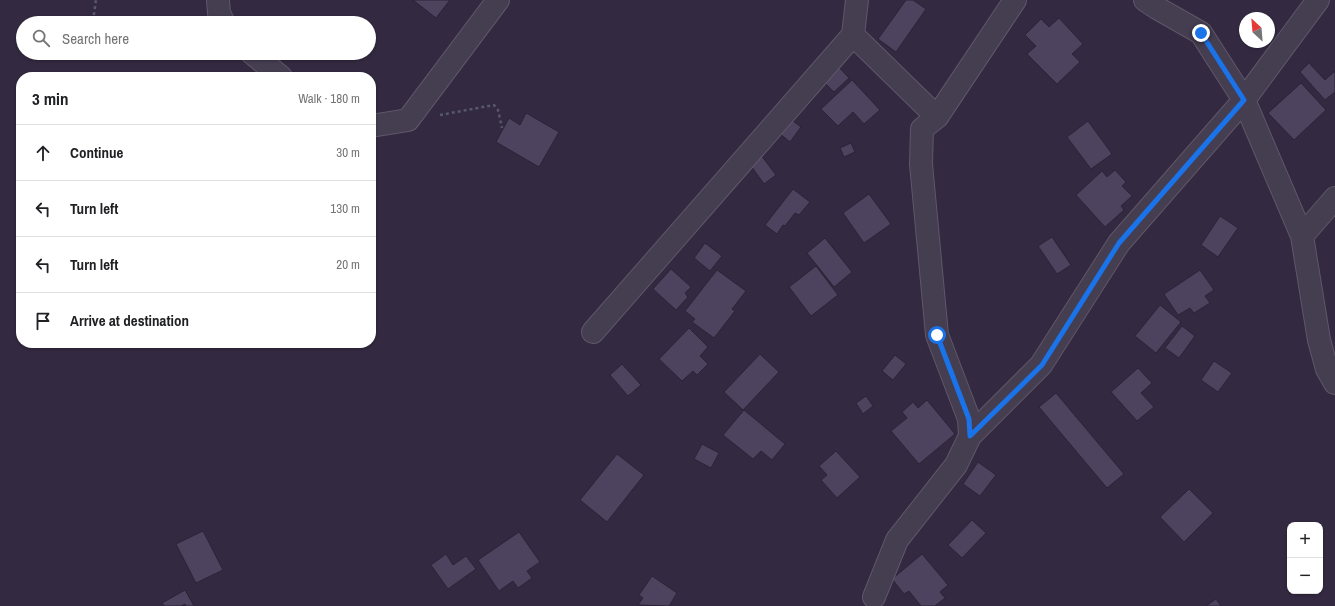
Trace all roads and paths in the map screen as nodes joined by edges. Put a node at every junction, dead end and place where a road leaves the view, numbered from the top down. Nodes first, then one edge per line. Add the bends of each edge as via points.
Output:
1 (96, 0) edge
2 (218, 0) edge
3 (498, 0) edge
4 (856, 0) edge
5 (1015, 0) edge
6 (1145, 0) edge
7 (1318, 0) edge
8 (94, 16) edge
9 (219, 16) edge
10 (853, 35) junction
11 (260, 60) edge
12 (275, 72) edge
13 (1244, 100) junction
14 (937, 117) junction
15 (408, 120) junction
16 (376, 125) edge
17 (502, 128) dead end
18 (1335, 198) edge
19 (1302, 236) junction
20 (593, 332) dead end
21 (1335, 383) edge
22 (970, 436) junction
23 (874, 597) dead end

1 - 8 path
2 - 9 street
3 - 15 street
4 - 10 street
5 - 14 street
6 - 13 street via 1201,33
7 - 13 street
10 - 14 street
10 - 20 street
11 - 12 street
13 - 19 street
13 - 22 street via 1119,243 1042,365
14 - 22 street via 922,129 921,164 937,335 969,419
15 - 16 street
15 - 17 path via 494,105 498,110
18 - 19 street
19 - 21 street via 1319,340 1327,369
22 - 23 street via 956,465 896,540

